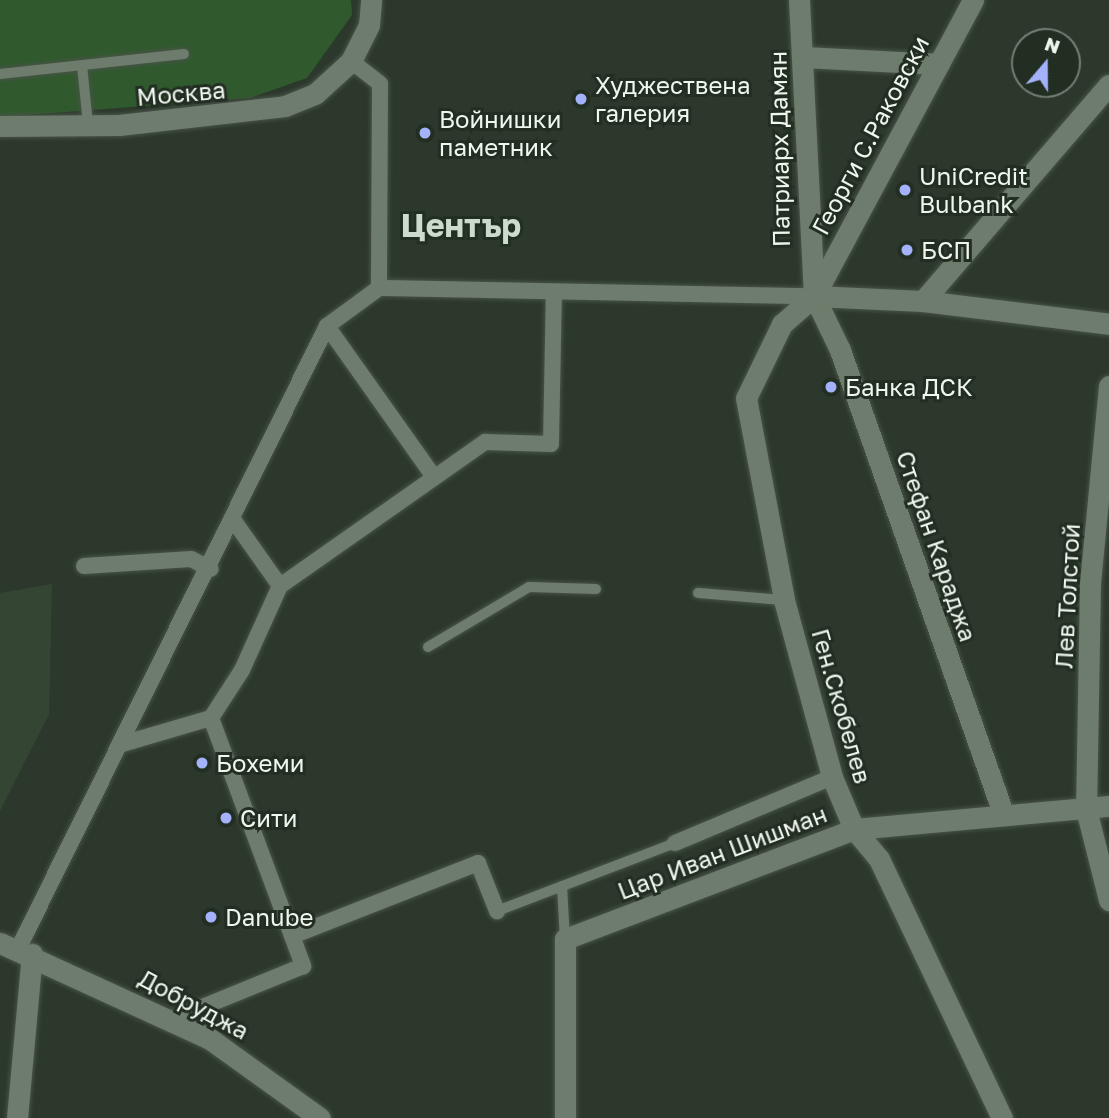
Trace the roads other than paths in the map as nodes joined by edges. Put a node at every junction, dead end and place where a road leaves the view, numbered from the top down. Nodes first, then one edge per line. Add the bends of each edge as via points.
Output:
1 (371, 0) edge
2 (799, 0) edge
3 (973, 0) edge
4 (184, 54) dead end
5 (804, 57) junction
6 (351, 61) junction
7 (939, 64) junction
8 (82, 65) junction
9 (0, 74) edge
10 (1109, 85) edge
11 (88, 124) junction
12 (0, 126) edge
13 (379, 288) junction
14 (554, 293) junction
15 (814, 296) junction
16 (923, 301) junction
17 (1109, 324) edge
18 (327, 326) junction
19 (1109, 386) edge
20 (434, 477) junction
21 (234, 522) junction
22 (84, 566) dead end
23 (211, 569) junction
24 (1100, 584) edge
25 (280, 586) junction
26 (596, 589) dead end
27 (698, 593) dead end
28 (785, 600) junction
29 (428, 647) dead end
30 (211, 719) junction
31 (122, 744) junction
32 (832, 777) junction
33 (1109, 806) edge
34 (1086, 809) junction
35 (1004, 815) junction
36 (855, 829) junction
37 (675, 843) joint
38 (562, 886) junction
39 (1109, 900) edge
40 (497, 911) joint
41 (292, 936) junction
42 (565, 939) junction
43 (17, 948) edge
44 (173, 1019) junction
45 (19, 1082) junction
46 (9, 1118) edge
47 (17, 1118) edge
48 (320, 1118) edge
49 (565, 1118) edge
50 (1002, 1118) edge

1 - 6 street via 369,24
2 - 5 street, Патриарх Дамян
3 - 7 street, Георги С.Раковски
4 - 8 lane
5 - 7 street
5 - 15 street, Патриарх Дамян via 806,248
6 - 11 street, Москва via 315,94 285,106
6 - 13 street via 380,84
7 - 15 street, Георги С.Раковски
8 - 9 lane
8 - 11 lane
10 - 16 street
11 - 12 street, Москва
13 - 14 street
13 - 18 street
14 - 15 street
14 - 20 street via 551,444 485,442
15 - 16 street
15 - 28 street, Ген.Скобелев via 782,324 746,398
15 - 35 street, Стефан Караджа via 840,350
16 - 17 street
18 - 20 street
18 - 21 street
19 - 24 street, Лев Толстой
20 - 25 street
21 - 23 street
21 - 25 street
22 - 23 street via 191,559
23 - 31 street
24 - 34 street, Лев Толстой
25 - 30 street via 242,670
26 - 29 lane via 529,587
27 - 28 lane
28 - 32 street, Ген.Скобелев
30 - 31 street
30 - 41 street
31 - 43 street
32 - 36 street, Ген.Скобелев
32 - 37 street
33 - 34 street, Цар Иван Шишман
34 - 35 street, Цар Иван Шишман
34 - 39 street
35 - 36 street, Цар Иван Шишман
36 - 42 street, Цар Иван Шишман
36 - 50 street, Ген.Скобелев via 879,859
37 - 38 lane
38 - 40 lane
38 - 42 lane
40 - 41 street via 478,863
41 - 44 street via 303,966
42 - 49 street
43 - 44 street, Добруджа
43 - 45 street
44 - 48 street, Добруджа via 274,1080
45 - 46 street
45 - 47 street

